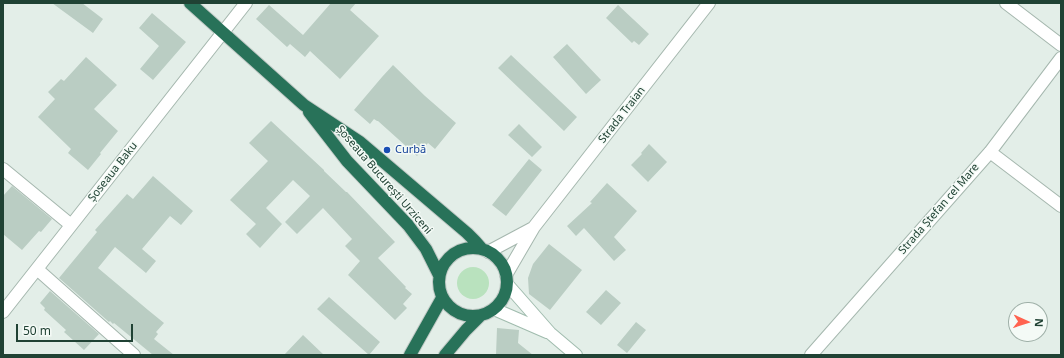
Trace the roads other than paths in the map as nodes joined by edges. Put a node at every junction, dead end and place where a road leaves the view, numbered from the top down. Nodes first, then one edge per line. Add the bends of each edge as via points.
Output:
1 (190, 3) edge
2 (246, 3) edge
3 (709, 3) edge
4 (1006, 3) edge
5 (222, 32) junction
6 (1061, 45) edge
7 (1061, 58) edge
8 (304, 105) junction
9 (990, 152) junction
10 (3, 169) edge
11 (1061, 206) edge
12 (71, 225) junction
13 (534, 227) junction
14 (485, 251) junction
15 (37, 270) junction
16 (439, 275) junction
17 (506, 279) junction
18 (442, 298) junction
19 (494, 309) junction
20 (3, 312) edge
21 (480, 316) junction
22 (550, 333) junction
23 (134, 355) edge
24 (410, 355) edge
25 (445, 355) edge
26 (576, 355) edge
27 (811, 355) edge

1 - 5 highway, Șoseaua București Urziceni
2 - 5 street, Șoseaua Baku
3 - 13 street, Strada Traian
4 - 6 street
5 - 8 highway, Șoseaua București Urziceni
5 - 12 street, Șoseaua Baku
7 - 9 street, Strada Ștefan cel Mare
8 - 14 highway, Șoseaua București Urziceni via 360,142
8 - 16 highway, Șoseaua București Urziceni via 347,161 408,225 426,249
9 - 11 street
9 - 27 street, Strada Ștefan cel Mare
10 - 12 street
12 - 15 street, Șoseaua Baku
13 - 14 street, Strada Traian
13 - 17 street, Strada Traian
14 - 16 highway via 471,248 450,256
14 - 17 highway, Șoseaua București Urziceni via 502,265
15 - 20 street, Șoseaua Baku
15 - 23 street
16 - 18 highway, Șoseaua București Urziceni
17 - 19 highway via 505,294
17 - 22 street
18 - 21 highway via 458,313 465,316
18 - 24 highway
19 - 21 highway
19 - 22 street
21 - 25 highway
22 - 26 street

